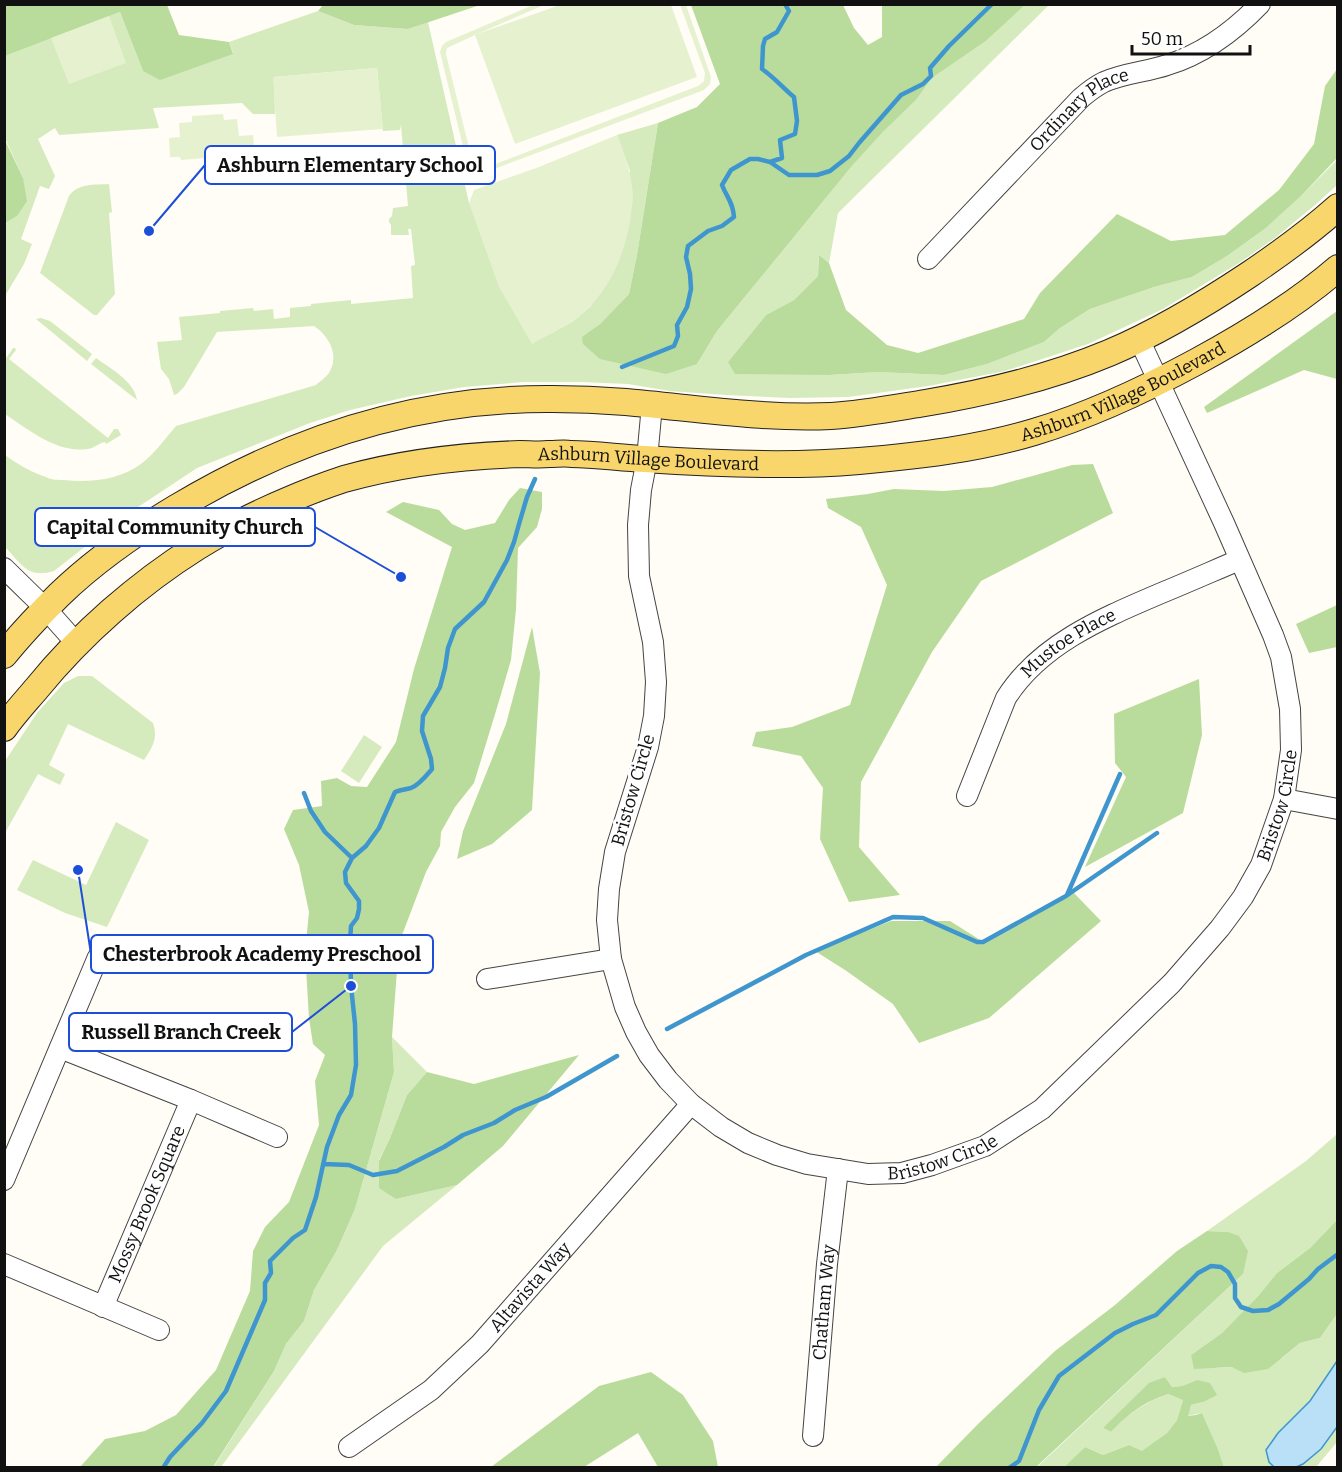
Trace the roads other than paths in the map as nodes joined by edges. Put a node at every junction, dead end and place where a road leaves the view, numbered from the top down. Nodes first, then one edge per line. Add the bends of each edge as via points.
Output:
1 (1260, 4) edge
2 (1338, 207) edge
3 (928, 260) dead end
4 (1338, 268) edge
5 (1139, 339) junction
6 (1159, 382) junction
7 (652, 405) junction
8 (647, 459) junction
9 (1239, 560) junction
10 (4, 568) edge
11 (46, 609) junction
12 (77, 644) junction
13 (4, 655) edge
14 (4, 728) edge
15 (967, 796) dead end
16 (1284, 799) junction
17 (1338, 809) edge
18 (99, 957) dead end
19 (611, 959) junction
20 (487, 979) dead end
21 (60, 1048) junction
22 (191, 1100) junction
23 (691, 1104) junction
24 (277, 1137) dead end
25 (11, 1147) edge
26 (838, 1169) junction
27 (4, 1180) edge
28 (4, 1264) edge
29 (104, 1307) junction
30 (159, 1330) dead end
31 (813, 1436) dead end
32 (349, 1447) dead end

1 - 3 street, Ordinary Place via 1201,51 1167,65 1119,76 1092,90
2 - 5 main road via 1232,286
4 - 6 main road, Ashburn Village Boulevard via 1289,307
5 - 6 street, Bristow Circle
5 - 7 main road via 1065,369 904,407 799,416
6 - 8 main road, Ashburn Village Boulevard via 1072,420 951,451 823,464
6 - 9 street, Bristow Circle
7 - 8 street, Bristow Circle
7 - 11 main road via 561,399 483,402 417,412 329,435 246,470 147,526
8 - 12 main road, Ashburn Village Boulevard via 520,454 437,460 342,480 267,510 198,546 132,595
8 - 19 street, Bristow Circle via 638,525 639,576 653,642 654,716 615,852 607,920
9 - 15 street, Mustoe Place via 1100,621 1052,649 1029,669 1006,698
9 - 16 street, Bristow Circle via 1284,669 1291,750
10 - 11 street
11 - 12 street
11 - 13 main road
12 - 14 main road, Ashburn Village Boulevard
16 - 17 street
16 - 26 street, Bristow Circle via 1262,865 1220,928 1172,983 1042,1109 985,1146 932,1165 879,1174
18 - 21 street
19 - 20 street
19 - 23 street, Bristow Circle via 636,1032 668,1080
21 - 22 street
21 - 25 street
22 - 24 street
22 - 29 street, Mossy Brook Square
23 - 26 street, Bristow Circle via 748,1143 807,1164
23 - 32 street, Altavista Way via 480,1344 431,1390
25 - 27 street
26 - 31 street, Chatham Way
28 - 29 street
29 - 30 street

